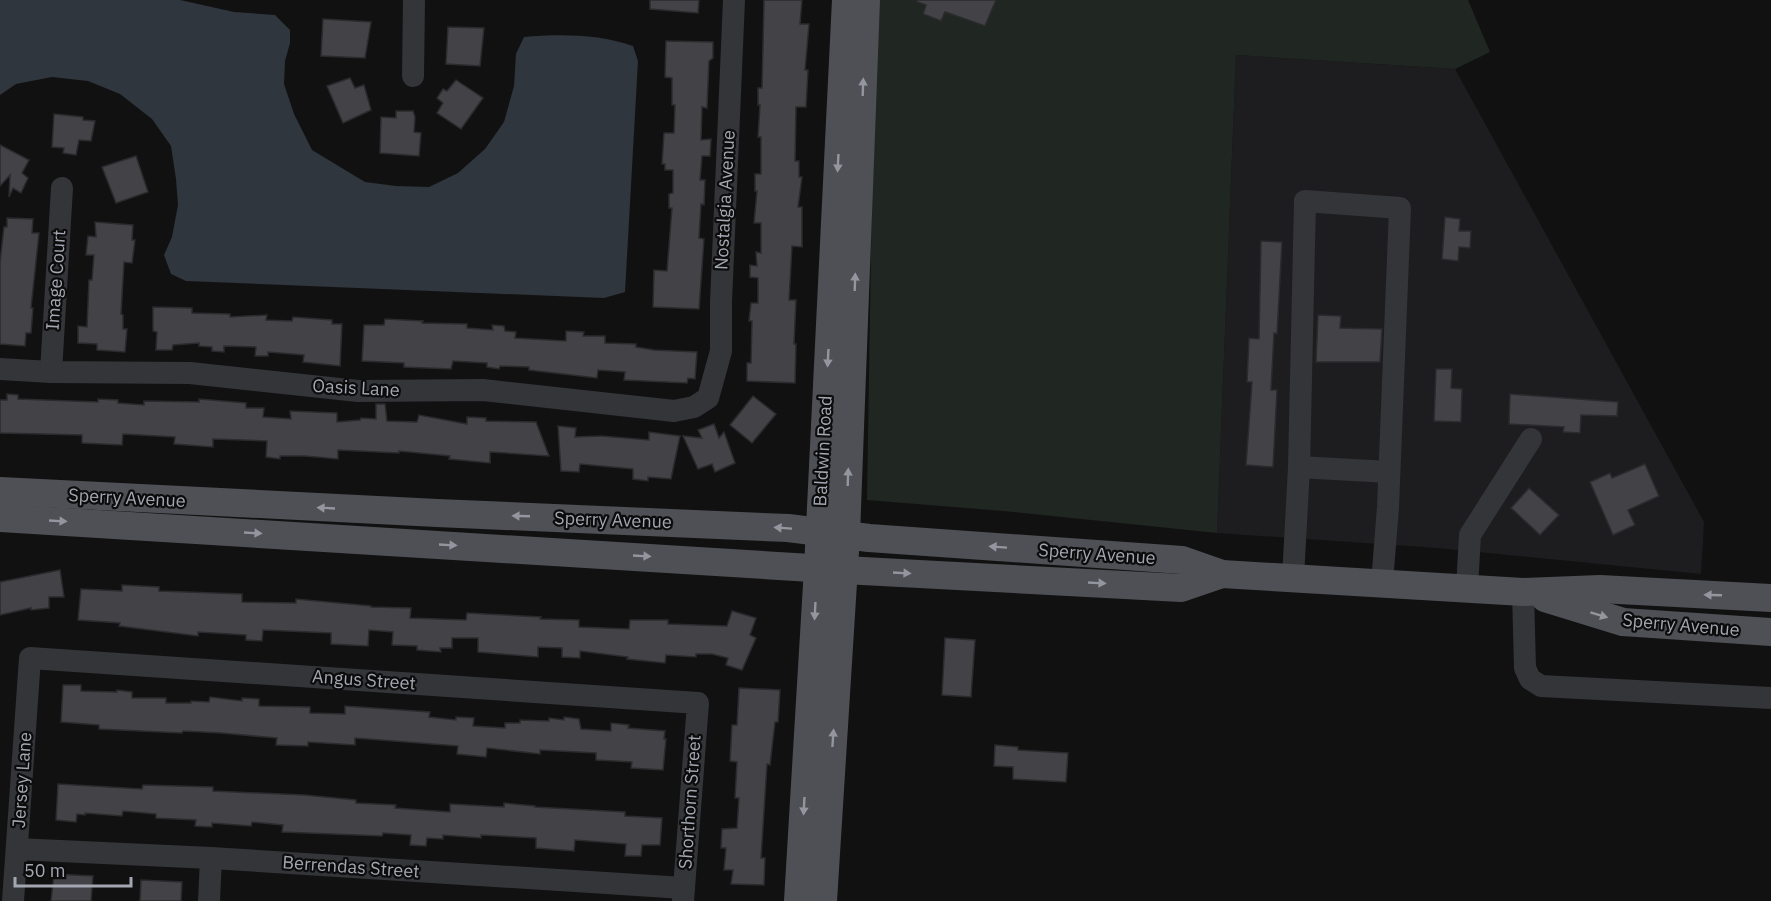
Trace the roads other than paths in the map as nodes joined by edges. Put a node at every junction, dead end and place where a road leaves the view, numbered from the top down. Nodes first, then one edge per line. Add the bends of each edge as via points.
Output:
1 (414, 0) edge
2 (734, 0) edge
3 (846, 0) edge
4 (866, 0) edge
5 (413, 76) dead end
6 (62, 188) dead end
7 (0, 369) edge
8 (51, 372) junction
9 (708, 398) joint
10 (1531, 439) dead end
11 (1299, 467) junction
12 (1389, 472) junction
13 (0, 491) edge
14 (0, 518) edge
15 (833, 533) junction
16 (831, 569) junction
17 (1222, 574) junction
18 (1293, 578) junction
19 (1382, 583) junction
20 (1467, 588) junction
21 (1523, 592) junction
22 (1771, 598) edge
23 (1771, 632) edge
24 (30, 658) joint
25 (1771, 698) edge
26 (698, 703) joint
27 (17, 849) junction
28 (212, 858) junction
29 (683, 894) edge
30 (13, 901) edge
31 (209, 901) edge
32 (798, 901) edge
33 (823, 901) edge

1 - 5 street
2 - 9 street, Nostalgia Avenue via 721,351
3 -> 15 main road, Baldwin Road
15 -> 4 main road, Baldwin Road
6 - 8 street, Image Court
7 - 8 street, Oasis Lane
8 - 9 street, Oasis Lane via 190,372 358,391 483,390 674,411 694,407
10 - 20 street via 1470,535
11 - 12 street
11 - 12 street via 1305,201 1400,208
11 - 18 street
12 - 19 street
15 -> 13 main road, Sperry Avenue
14 -> 16 main road, Sperry Avenue
15 - 16 main road, Baldwin Road
17 -> 15 main road, Sperry Avenue via 1182,560
16 -> 17 main road, Sperry Avenue via 1181,588
16 -> 32 main road, Baldwin Road
33 -> 16 main road, Baldwin Road
17 - 18 main road, Sperry Avenue
18 - 19 main road, Sperry Avenue
19 - 20 main road, Sperry Avenue
20 - 21 main road, Sperry Avenue
22 -> 21 main road, Sperry Avenue via 1600,589
21 -> 23 main road, Sperry Avenue via 1623,622
21 - 25 street via 1525,668 1530,679 1541,686
24 - 26 street, Angus Street
24 - 27 street, Jersey Lane
26 - 29 street, Shorthorn Street
27 - 28 street, Berrendas Street
27 - 30 street, Jersey Lane
28 - 29 street, Berrendas Street
28 - 31 street

